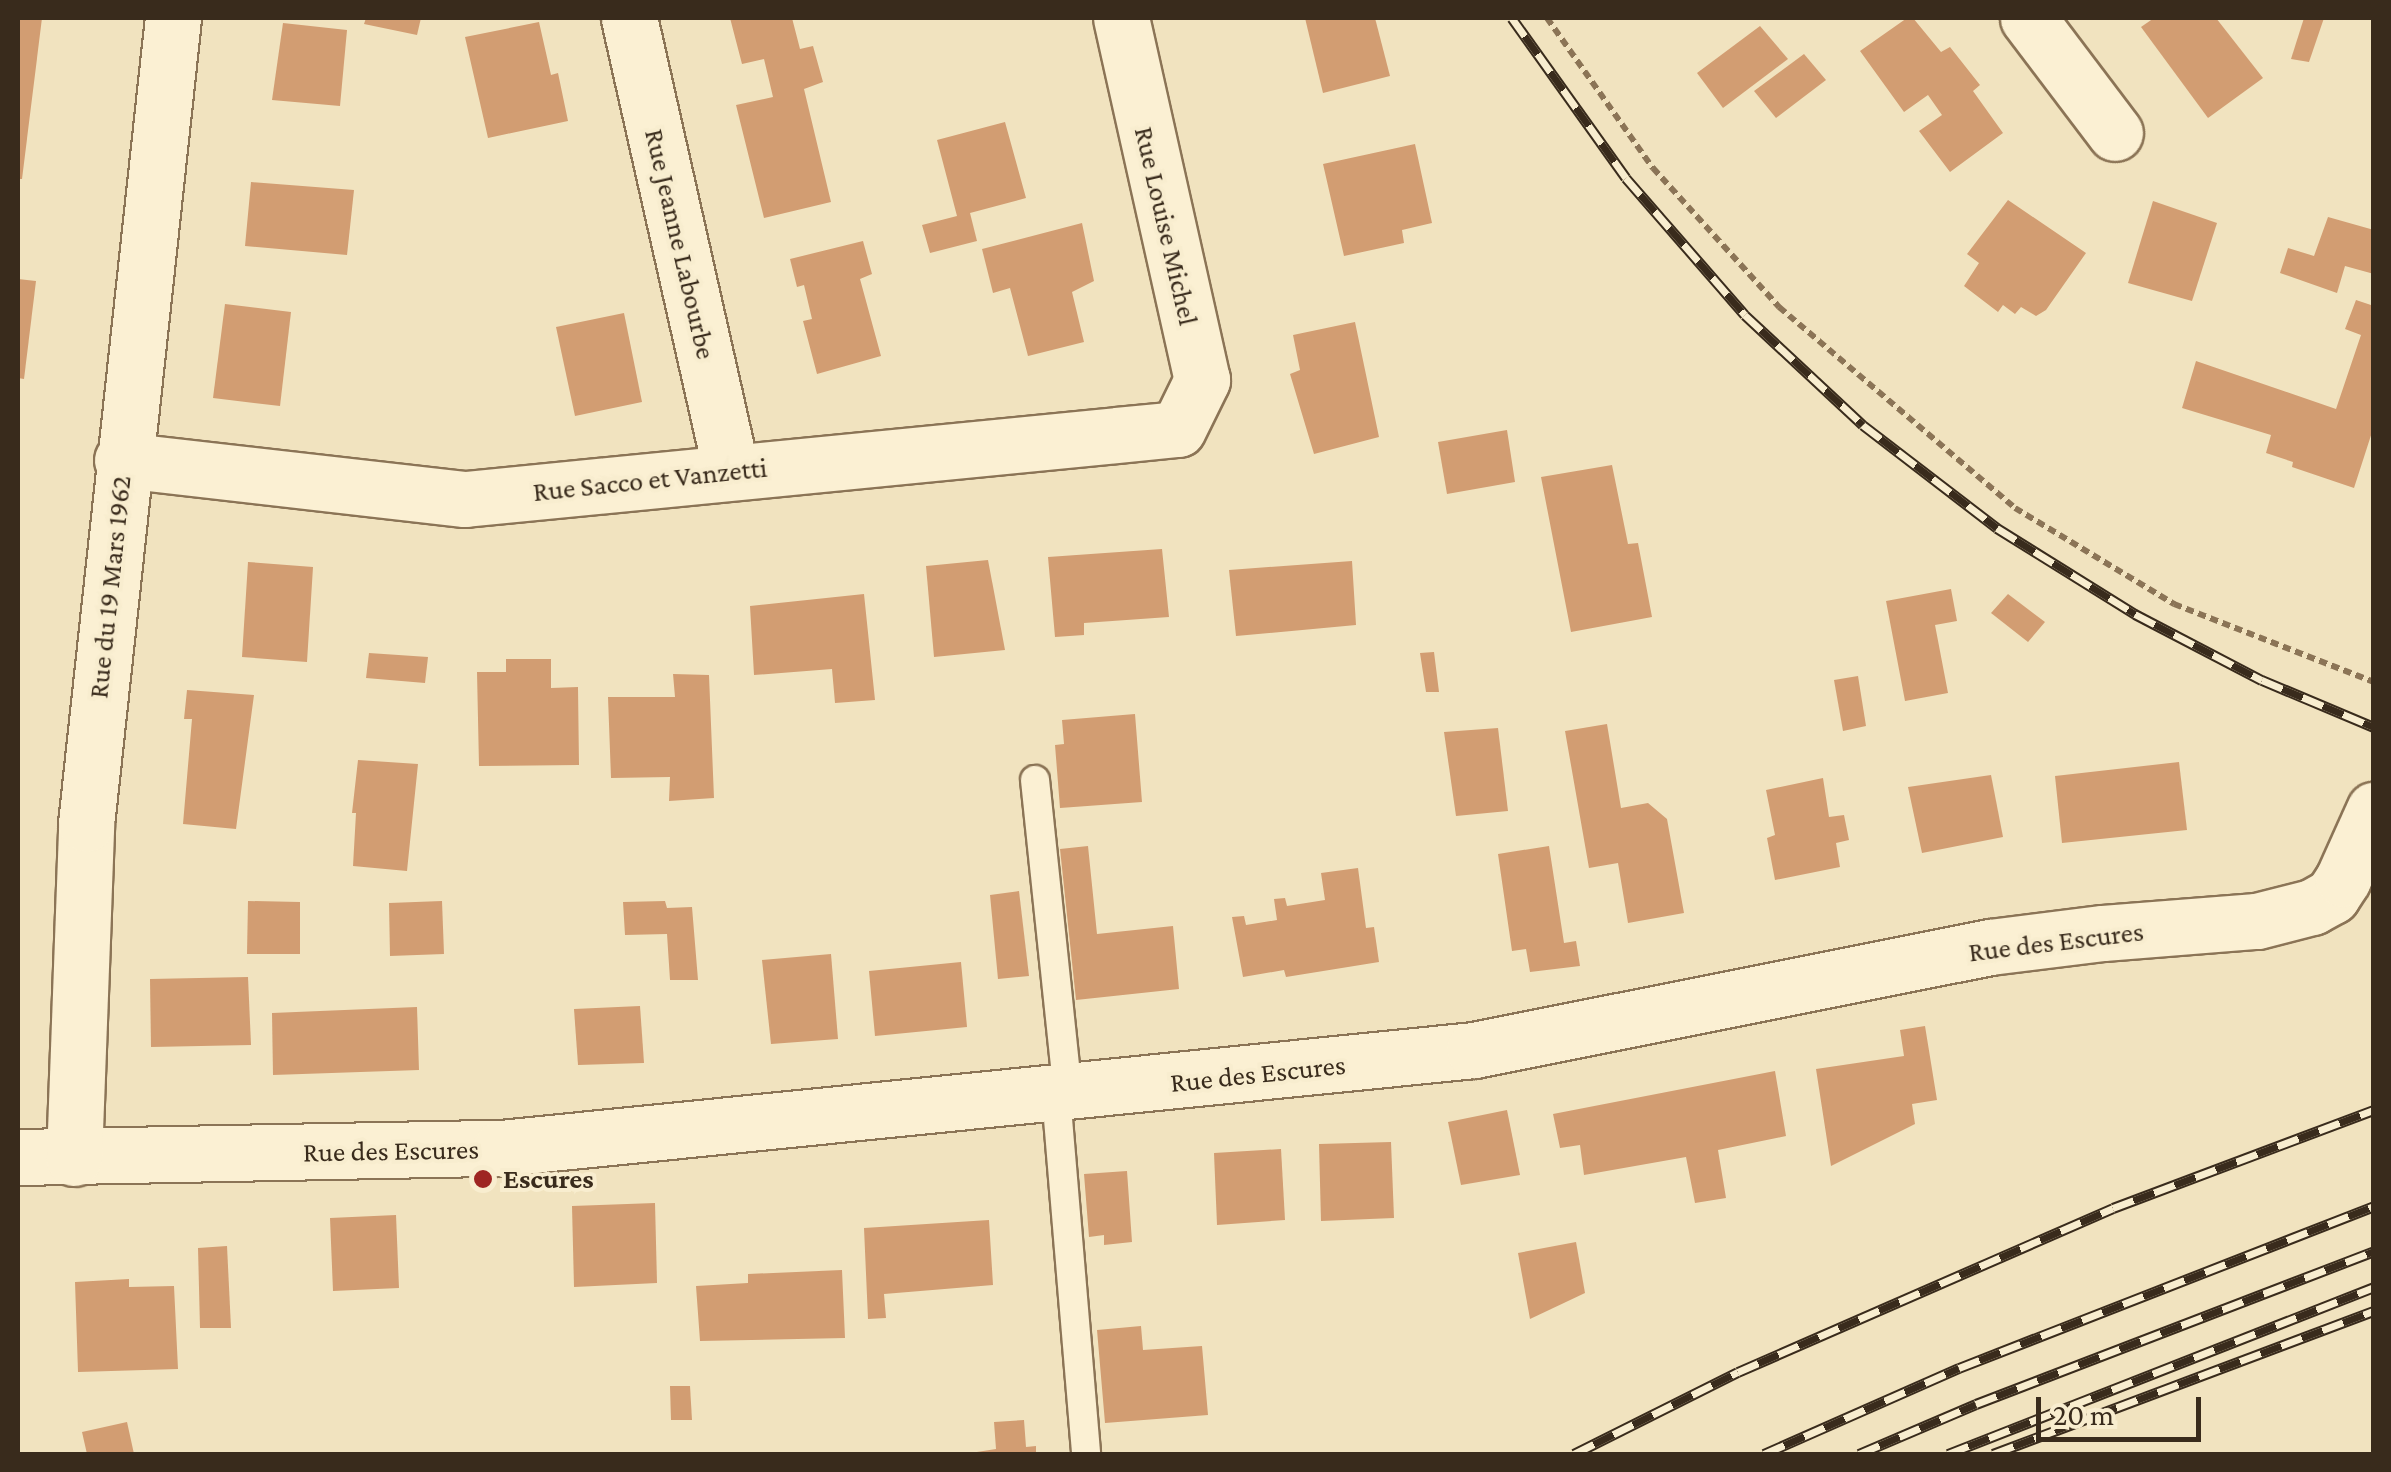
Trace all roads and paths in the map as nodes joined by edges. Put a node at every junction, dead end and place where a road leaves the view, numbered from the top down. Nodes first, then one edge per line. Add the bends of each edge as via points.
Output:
1 (174, 18) edge
2 (629, 18) edge
3 (1120, 18) edge
4 (1547, 18) edge
5 (2028, 18) edge
6 (2115, 134) dead end
7 (1178, 429) joint
8 (122, 460) junction
9 (731, 470) junction
10 (2374, 682) edge
11 (1035, 780) dead end
12 (2374, 810) edge
13 (1062, 1095) junction
14 (18, 1157) edge
15 (74, 1158) junction
16 (1086, 1454) edge

1 - 8 street, Rue du 19 Mars 1962
2 - 9 street, Rue Jeanne Labourbe
3 - 7 street, Rue Louise Michel via 1202,380
4 - 10 path via 1653,168 1779,308 2015,508 2174,604
5 - 6 street
7 - 9 street, Rue Sacco et Vanzetti
8 - 9 street, Rue Sacco et Vanzetti via 465,499
8 - 15 street, Rue du 19 Mars 1962 via 86,824
11 - 13 lane
12 - 13 street, Rue des Escures via 2332,896 2257,921 1990,947 1474,1050
13 - 15 street, Rue des Escures via 501,1148
13 - 16 lane
14 - 15 street, Rue des Escures

